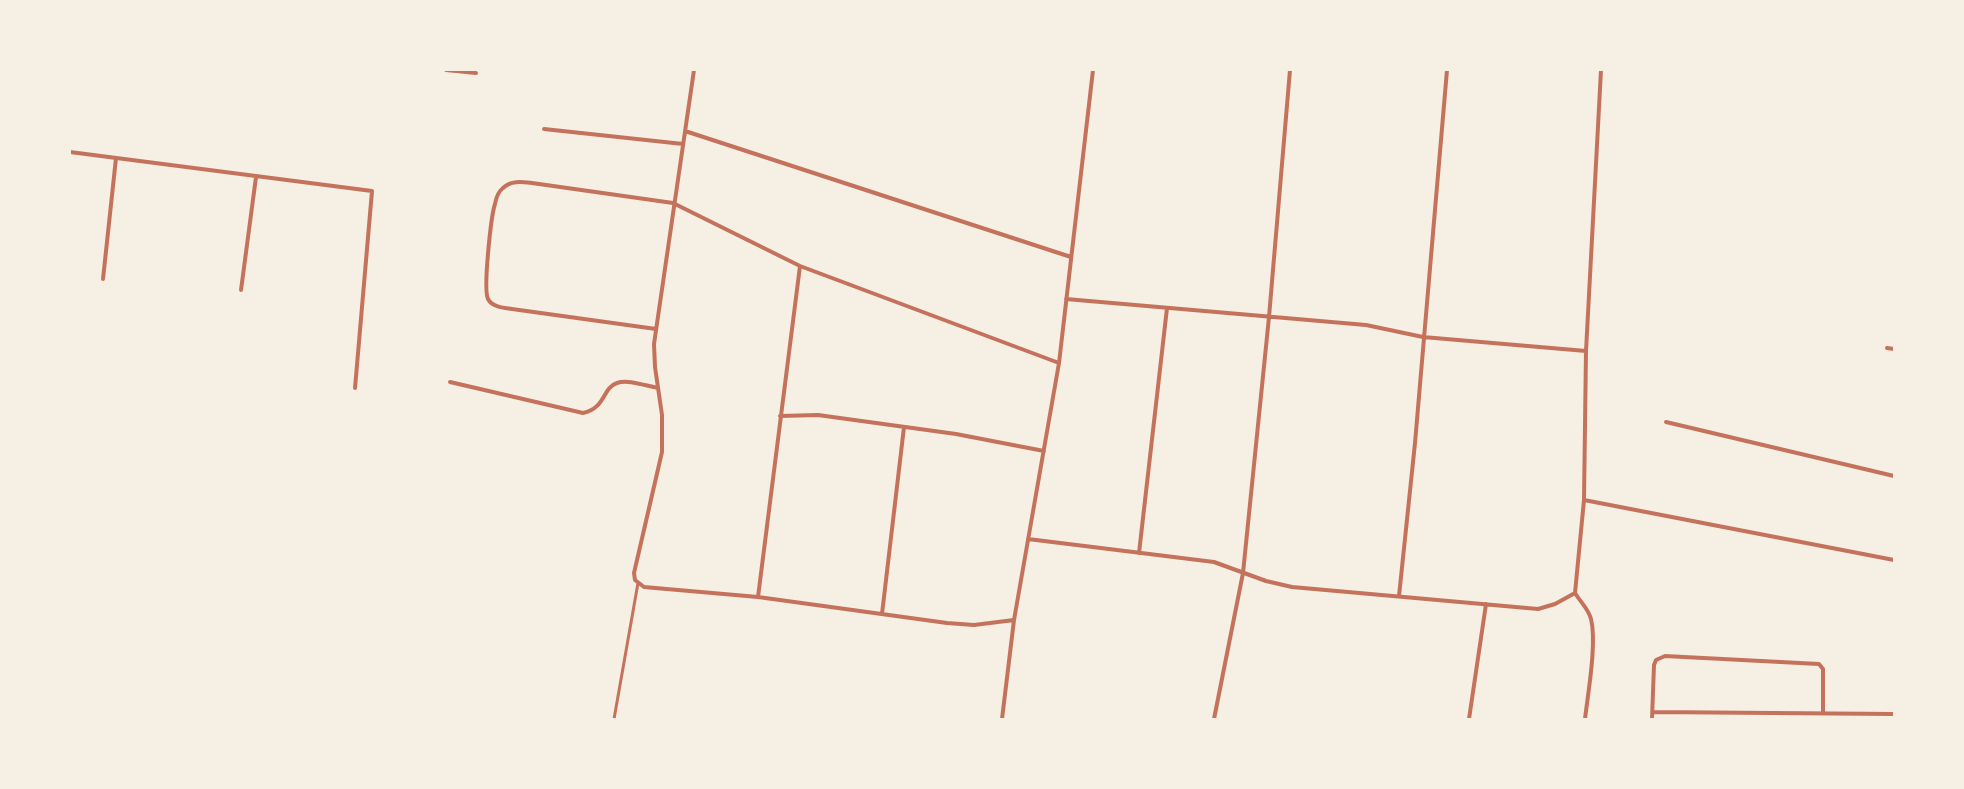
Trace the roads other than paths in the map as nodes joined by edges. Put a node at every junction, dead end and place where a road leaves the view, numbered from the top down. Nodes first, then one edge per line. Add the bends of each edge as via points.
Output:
1 (446, 70) edge
2 (694, 70) edge
3 (1093, 70) edge
4 (1290, 70) edge
5 (1447, 70) edge
6 (1601, 70) edge
7 (476, 73) dead end
8 (544, 129) dead end
9 (685, 131) junction
10 (683, 144) junction
11 (70, 152) edge
12 (116, 158) junction
13 (256, 177) junction
14 (673, 203) junction
15 (1071, 256) junction
16 (800, 266) junction
17 (104, 279) dead end
18 (241, 290) dead end
19 (1066, 299) junction
20 (1167, 308) junction
21 (1269, 317) junction
22 (656, 329) junction
23 (1423, 337) junction
24 (1887, 348) dead end
25 (1894, 349) edge
26 (1586, 351) junction
27 (1059, 363) junction
28 (450, 382) dead end
29 (355, 388) dead end
30 (658, 388) junction
31 (780, 416) junction
32 (1666, 422) dead end
33 (904, 427) junction
34 (1044, 451) junction
35 (1894, 476) edge
36 (1584, 500) junction
37 (1028, 539) junction
38 (1139, 553) junction
39 (1894, 560) edge
40 (1243, 573) junction
41 (638, 583) junction
42 (1575, 593) junction
43 (1399, 596) junction
44 (758, 597) junction
45 (1486, 604) junction
46 (882, 614) junction
47 (1014, 620) junction
48 (1653, 712) junction
49 (1823, 713) junction
50 (1894, 714) edge
51 (614, 719) edge
52 (1002, 719) edge
53 (1214, 719) edge
54 (1469, 719) edge
55 (1585, 719) edge
56 (1652, 719) edge

1 - 7 street
2 - 9 street
3 - 15 street
4 - 21 street
5 - 23 street
6 - 26 street
8 - 10 street
9 - 10 street
9 - 15 street
10 - 14 street
11 - 12 street
12 - 13 street
12 - 17 street
13 - 18 street
13 - 29 street via 372,192
14 - 16 street
14 - 22 street
14 - 22 street via 517,182 502,188 494,205 486,281 488,299 492,304
15 - 19 street
16 - 27 street
16 - 31 street
19 - 20 street
19 - 27 street
20 - 21 street
20 - 38 street
21 - 23 street via 1366,325
21 - 40 street
22 - 30 street via 654,344
23 - 26 street
23 - 43 street
24 - 25 street
26 - 36 street
27 - 34 street
28 - 30 street via 583,413 593,411 610,387 616,383
30 - 41 street via 662,415 662,452 634,573
31 - 33 street via 818,414
31 - 44 street
32 - 35 street
33 - 34 street
33 - 46 street
34 - 37 street
36 - 39 street
36 - 42 street
37 - 38 street
37 - 47 street
38 - 40 street via 1214,562
40 - 43 street via 1292,587
40 - 53 street
41 - 44 street via 644,587
41 - 51 lane
42 - 45 street via 1555,604 1538,609
42 - 55 street via 1587,608 1592,620
43 - 45 street
44 - 46 street
45 - 54 street
46 - 47 street via 974,625
47 - 52 street
48 - 49 street
48 - 49 street via 1654,665 1656,660 1665,656 1818,664 1823,669
48 - 56 street
49 - 50 street

